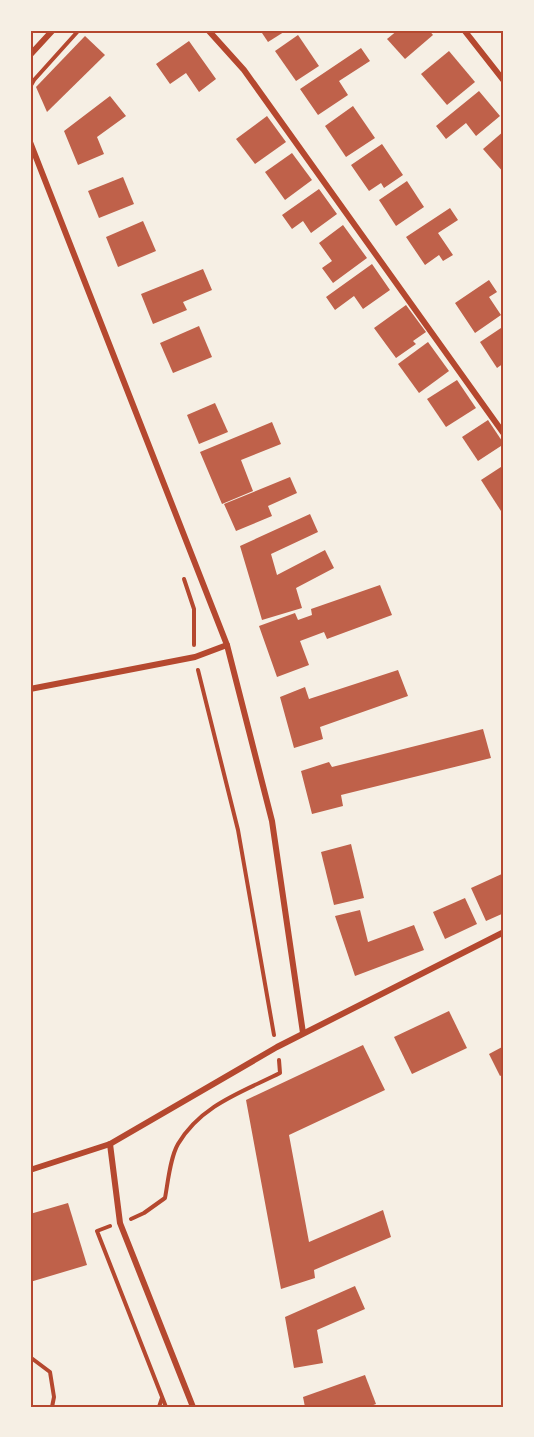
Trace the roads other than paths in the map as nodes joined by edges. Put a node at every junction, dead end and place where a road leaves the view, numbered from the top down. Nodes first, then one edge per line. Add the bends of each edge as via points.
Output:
1 (53, 30) edge
2 (208, 30) edge
3 (464, 30) edge
4 (30, 55) edge
5 (504, 81) edge
6 (30, 142) edge
7 (504, 435) edge
8 (227, 645) junction
9 (30, 690) edge
10 (504, 932) edge
11 (303, 1033) junction
12 (110, 1144) junction
13 (30, 1170) edge
14 (192, 1407) edge

1 - 4 street
2 - 7 street via 244,70
3 - 5 street
6 - 8 street
8 - 9 street via 195,657
8 - 11 street via 272,821
10 - 11 street
11 - 12 street
12 - 13 street
12 - 14 street via 120,1223

